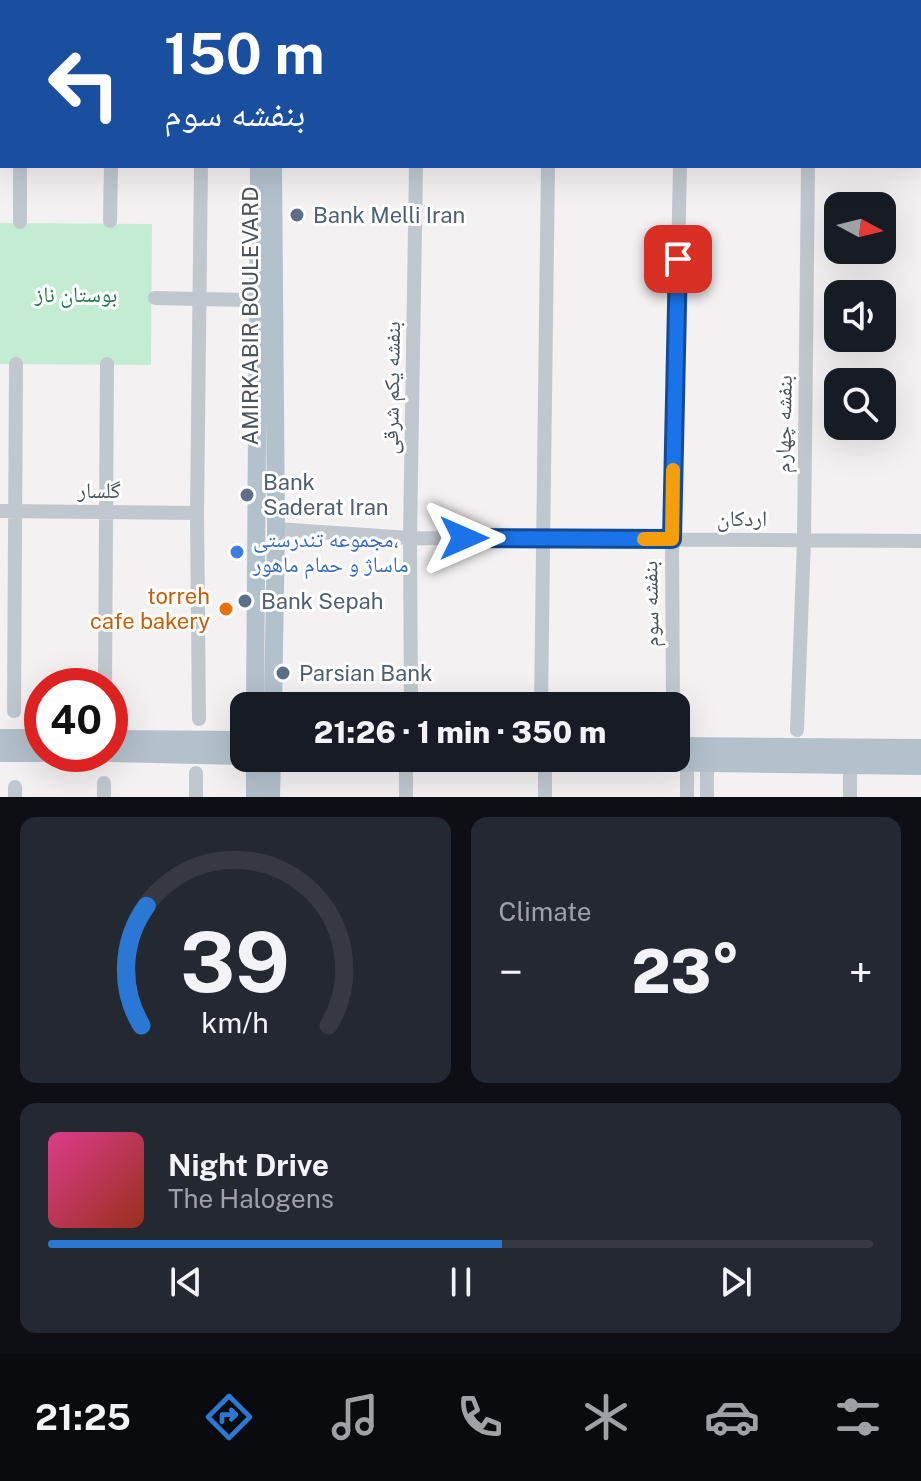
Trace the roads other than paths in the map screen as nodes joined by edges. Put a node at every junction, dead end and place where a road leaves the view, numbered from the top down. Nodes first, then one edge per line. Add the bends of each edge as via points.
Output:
1 (20, 168) edge
2 (111, 168) edge
3 (201, 168) edge
4 (259, 168) edge
5 (273, 168) edge
6 (416, 168) edge
7 (548, 168) edge
8 (680, 168) edge
9 (808, 168) edge
10 (110, 221) dead end
11 (20, 222) dead end
12 (155, 298) dead end
13 (200, 299) junction
14 (246, 300) dead end
15 (16, 364) dead end
16 (107, 364) dead end
17 (7, 511) edge
18 (106, 512) junction
19 (197, 513) junction
20 (276, 529) junction
21 (410, 538) junction
22 (543, 538) junction
23 (672, 539) junction
24 (804, 540) junction
25 (921, 541) edge
26 (105, 668) edge
27 (255, 692) edge
28 (273, 692) edge
29 (411, 692) edge
30 (541, 692) edge
31 (673, 692) edge
32 (14, 711) dead end
33 (199, 719) dead end
34 (797, 730) dead end
35 (0, 738) edge
36 (24, 738) edge
37 (128, 739) edge
38 (230, 740) edge
39 (921, 748) edge
40 (0, 753) edge
41 (24, 753) edge
42 (128, 753) edge
43 (690, 753) edge
44 (707, 755) junction
45 (230, 756) edge
46 (850, 765) junction
47 (921, 766) edge
48 (255, 772) edge
49 (272, 772) edge
50 (406, 772) edge
51 (545, 772) edge
52 (685, 772) edge
53 (196, 773) dead end
54 (196, 797) edge
55 (255, 797) edge
56 (271, 797) edge
57 (406, 797) edge
58 (545, 797) edge
59 (687, 797) edge
60 (707, 797) edge
61 (850, 797) edge

1 - 11 street
2 - 10 street
3 - 13 street
4 - 27 main road, AMIRKABIR BOULEVARD
5 - 20 main road, AMIRKABIR BOULEVARD
6 - 21 street, بنفشه یکم شرقی
7 - 22 street
8 - 23 street, بنفشه سوم
9 - 24 street, بنفشه چهارم
12 - 13 street
13 - 14 street
13 - 19 street
15 - 17 street
16 - 18 street
17 - 18 street, گلسار
17 - 32 street
18 - 19 street, گلسار
18 - 26 street
19 - 33 street
20 - 21 street, اردکان
20 - 28 main road, AMIRKABIR BOULEVARD
21 - 22 street, اردکان
21 - 29 street, بنفشه یکم شرقی
22 - 23 street, اردکان
22 - 30 street
23 - 24 street, اردکان
23 - 31 street, بنفشه سوم
24 - 25 street, اردکان
24 - 34 street, بنفشه چهارم
35 - 36 main road
37 - 38 main road
39 - 44 main road
40 - 41 main road
42 - 45 main road
43 - 44 main road
44 - 46 main road
44 - 60 street
46 - 47 main road
46 - 61 street
48 - 55 main road
49 - 56 main road
50 - 57 street
51 - 58 street
52 - 59 street
53 - 54 street

